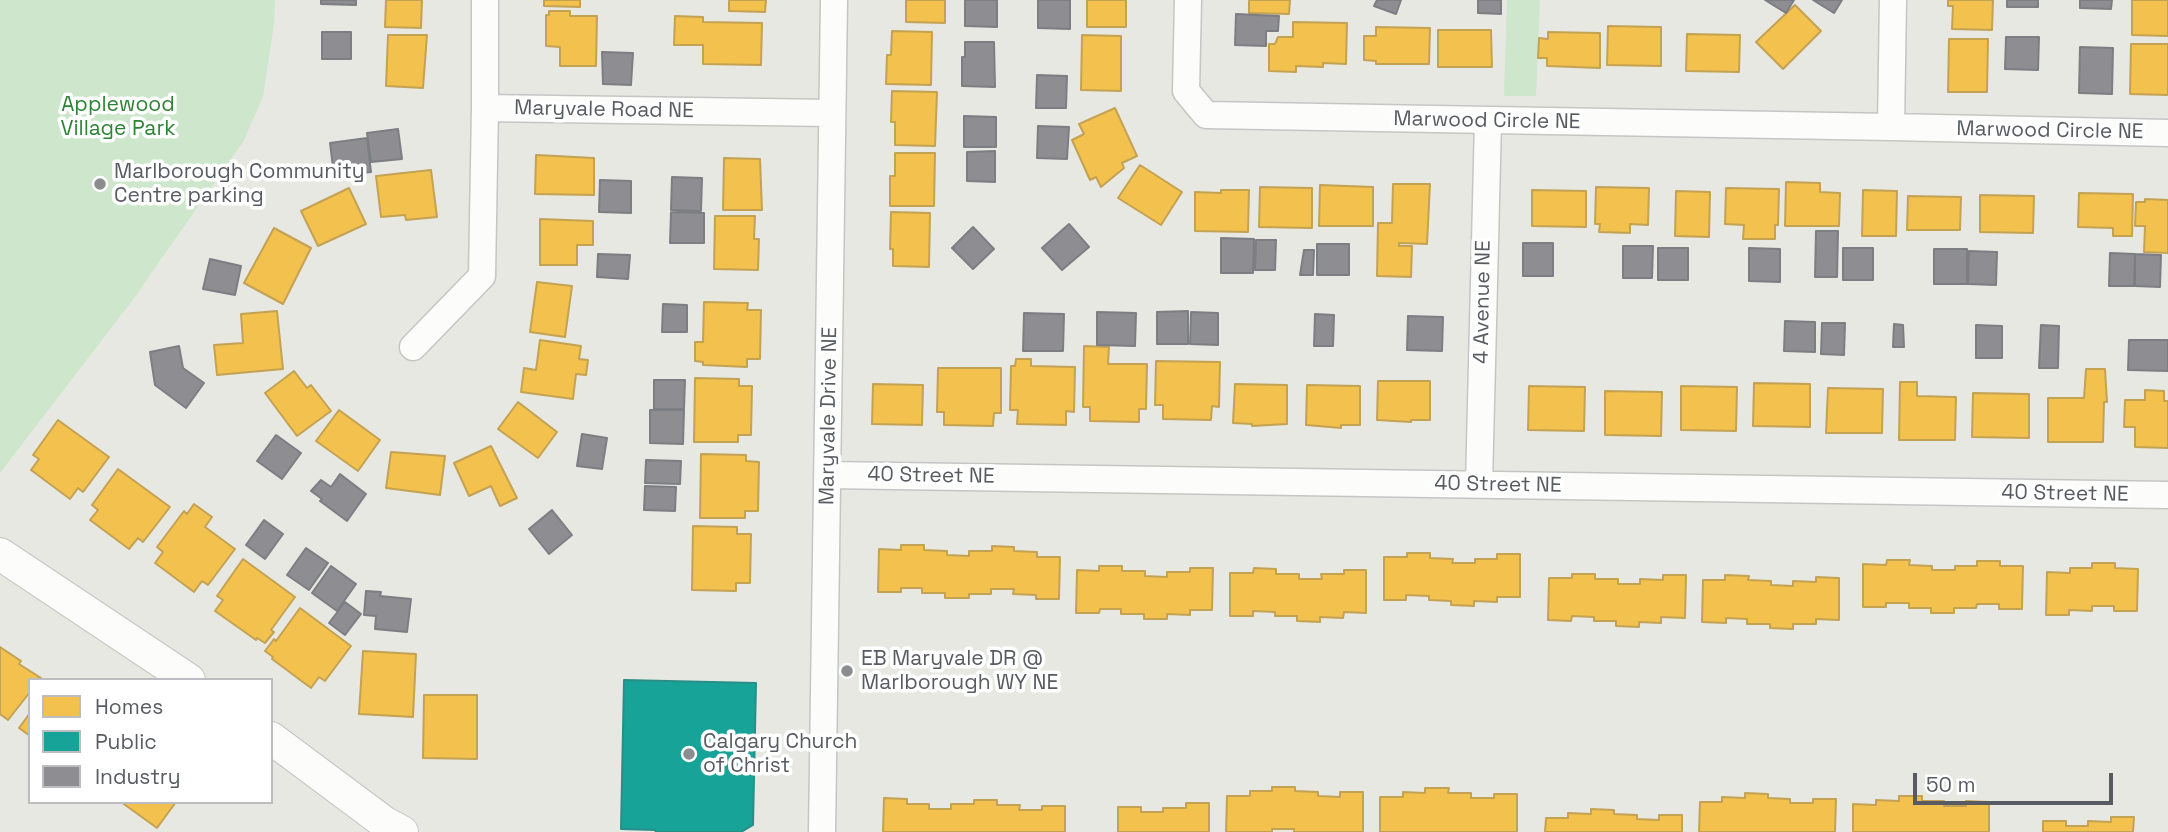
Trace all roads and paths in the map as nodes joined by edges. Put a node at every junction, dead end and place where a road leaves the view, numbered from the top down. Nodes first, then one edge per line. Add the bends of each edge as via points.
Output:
1 (485, 0) edge
2 (834, 0) edge
3 (1188, 0) edge
4 (1894, 0) edge
5 (485, 108) junction
6 (831, 113) junction
7 (1488, 121) junction
8 (1891, 127) junction
9 (2168, 133) edge
10 (413, 347) dead end
11 (828, 475) junction
12 (1479, 484) junction
13 (2168, 495) edge
14 (0, 554) edge
15 (186, 678) edge
16 (273, 739) edge
17 (402, 832) edge
18 (822, 832) edge

1 - 5 street, Maryvale Road NE
2 - 6 street, Maryvale Drive NE
3 - 7 street, Marwood Circle NE via 1186,91 1206,115
4 - 8 street
5 - 6 street, Maryvale Road NE
5 - 10 street via 482,276
6 - 11 street, Maryvale Drive NE
7 - 8 street, Marwood Circle NE
7 - 12 street, 4 Avenue NE
8 - 9 street, Marwood Circle NE
11 - 12 street, 40 Street NE
11 - 18 street, Maryvale Drive NE
12 - 13 street, 40 Street NE
14 - 15 street
16 - 17 street

